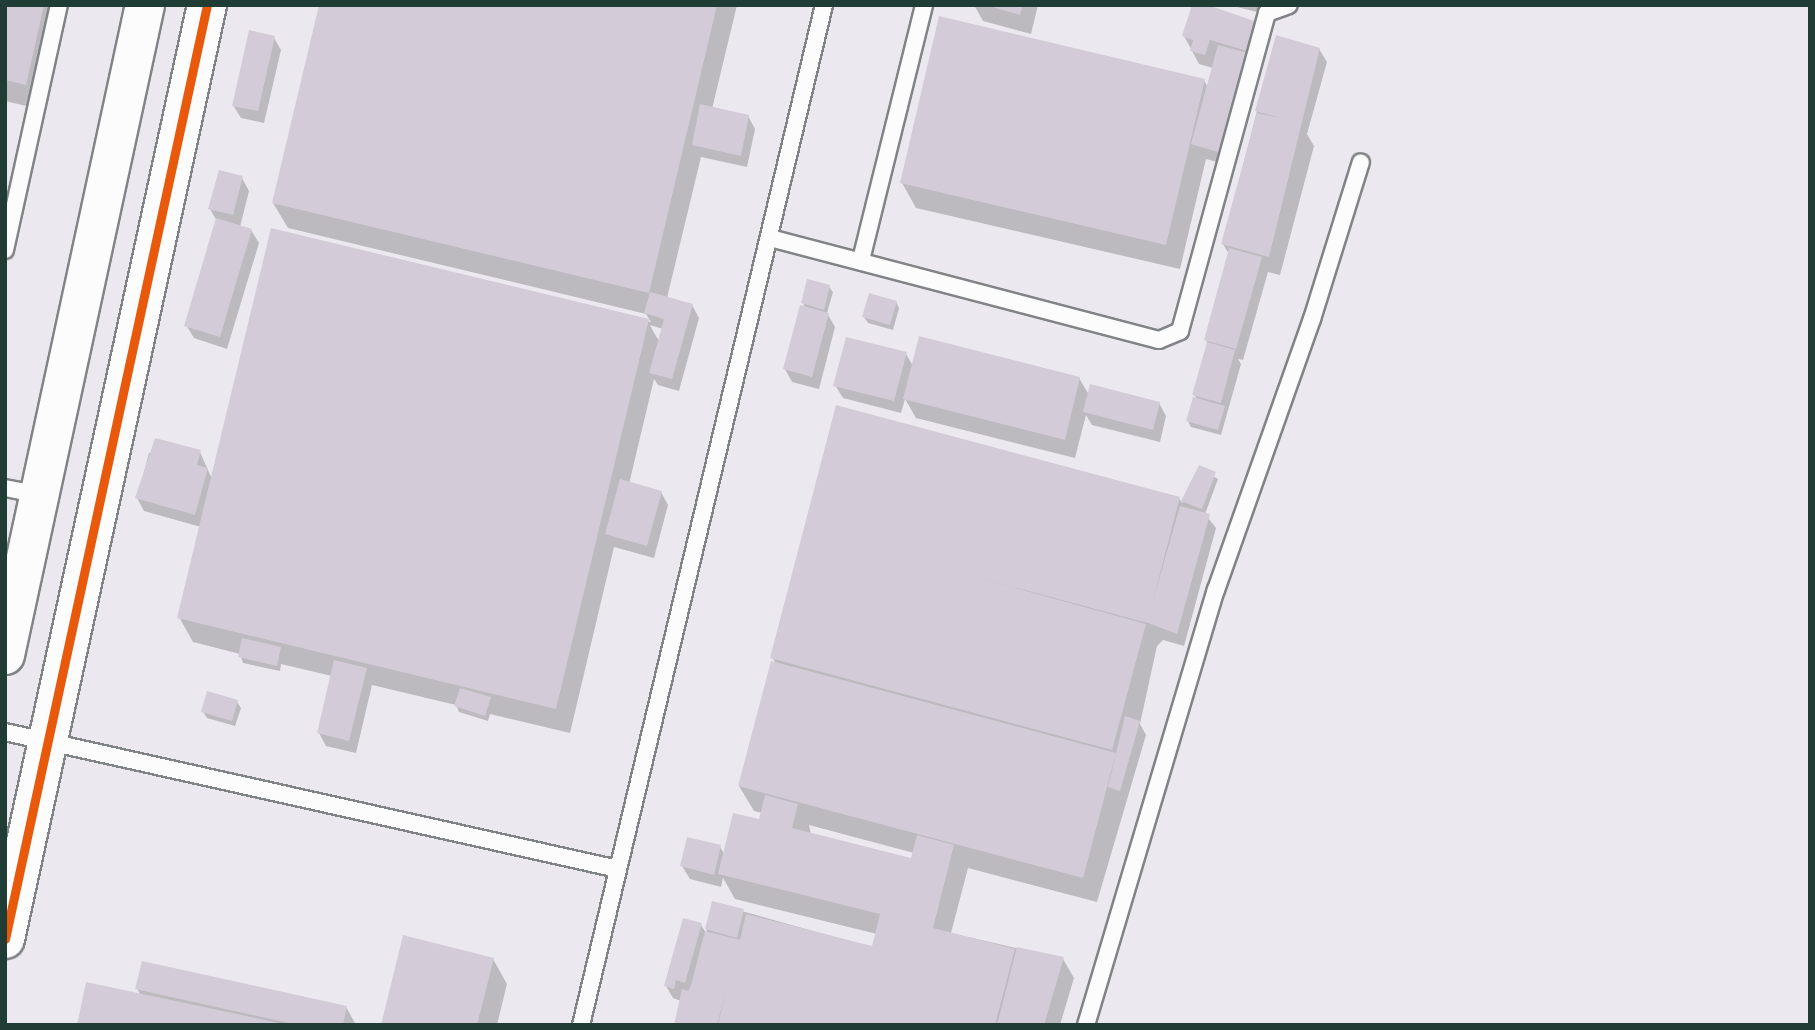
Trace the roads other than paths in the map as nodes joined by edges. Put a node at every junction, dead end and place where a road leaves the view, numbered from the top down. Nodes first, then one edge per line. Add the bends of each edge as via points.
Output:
1 (59, 5) edge
2 (145, 5) edge
3 (207, 5) edge
4 (824, 5) edge
5 (924, 5) edge
6 (1289, 5) edge
7 (1362, 162) dead end
8 (770, 238) junction
9 (5, 250) edge
10 (862, 260) junction
11 (22, 491) edge
12 (5, 655) edge
13 (5, 732) edge
14 (49, 741) junction
15 (618, 869) junction
16 (5, 939) edge
17 (581, 1025) edge
18 (1086, 1025) edge

1 - 9 lane
2 - 11 street
3 - 14 street
4 - 8 lane
5 - 10 lane
6 - 10 lane via 1267,13 1180,331 1158,340
7 - 18 lane via 1216,590
8 - 10 lane
8 - 15 lane
11 - 12 street
13 - 14 lane
14 - 15 lane
14 - 16 street
15 - 17 lane

